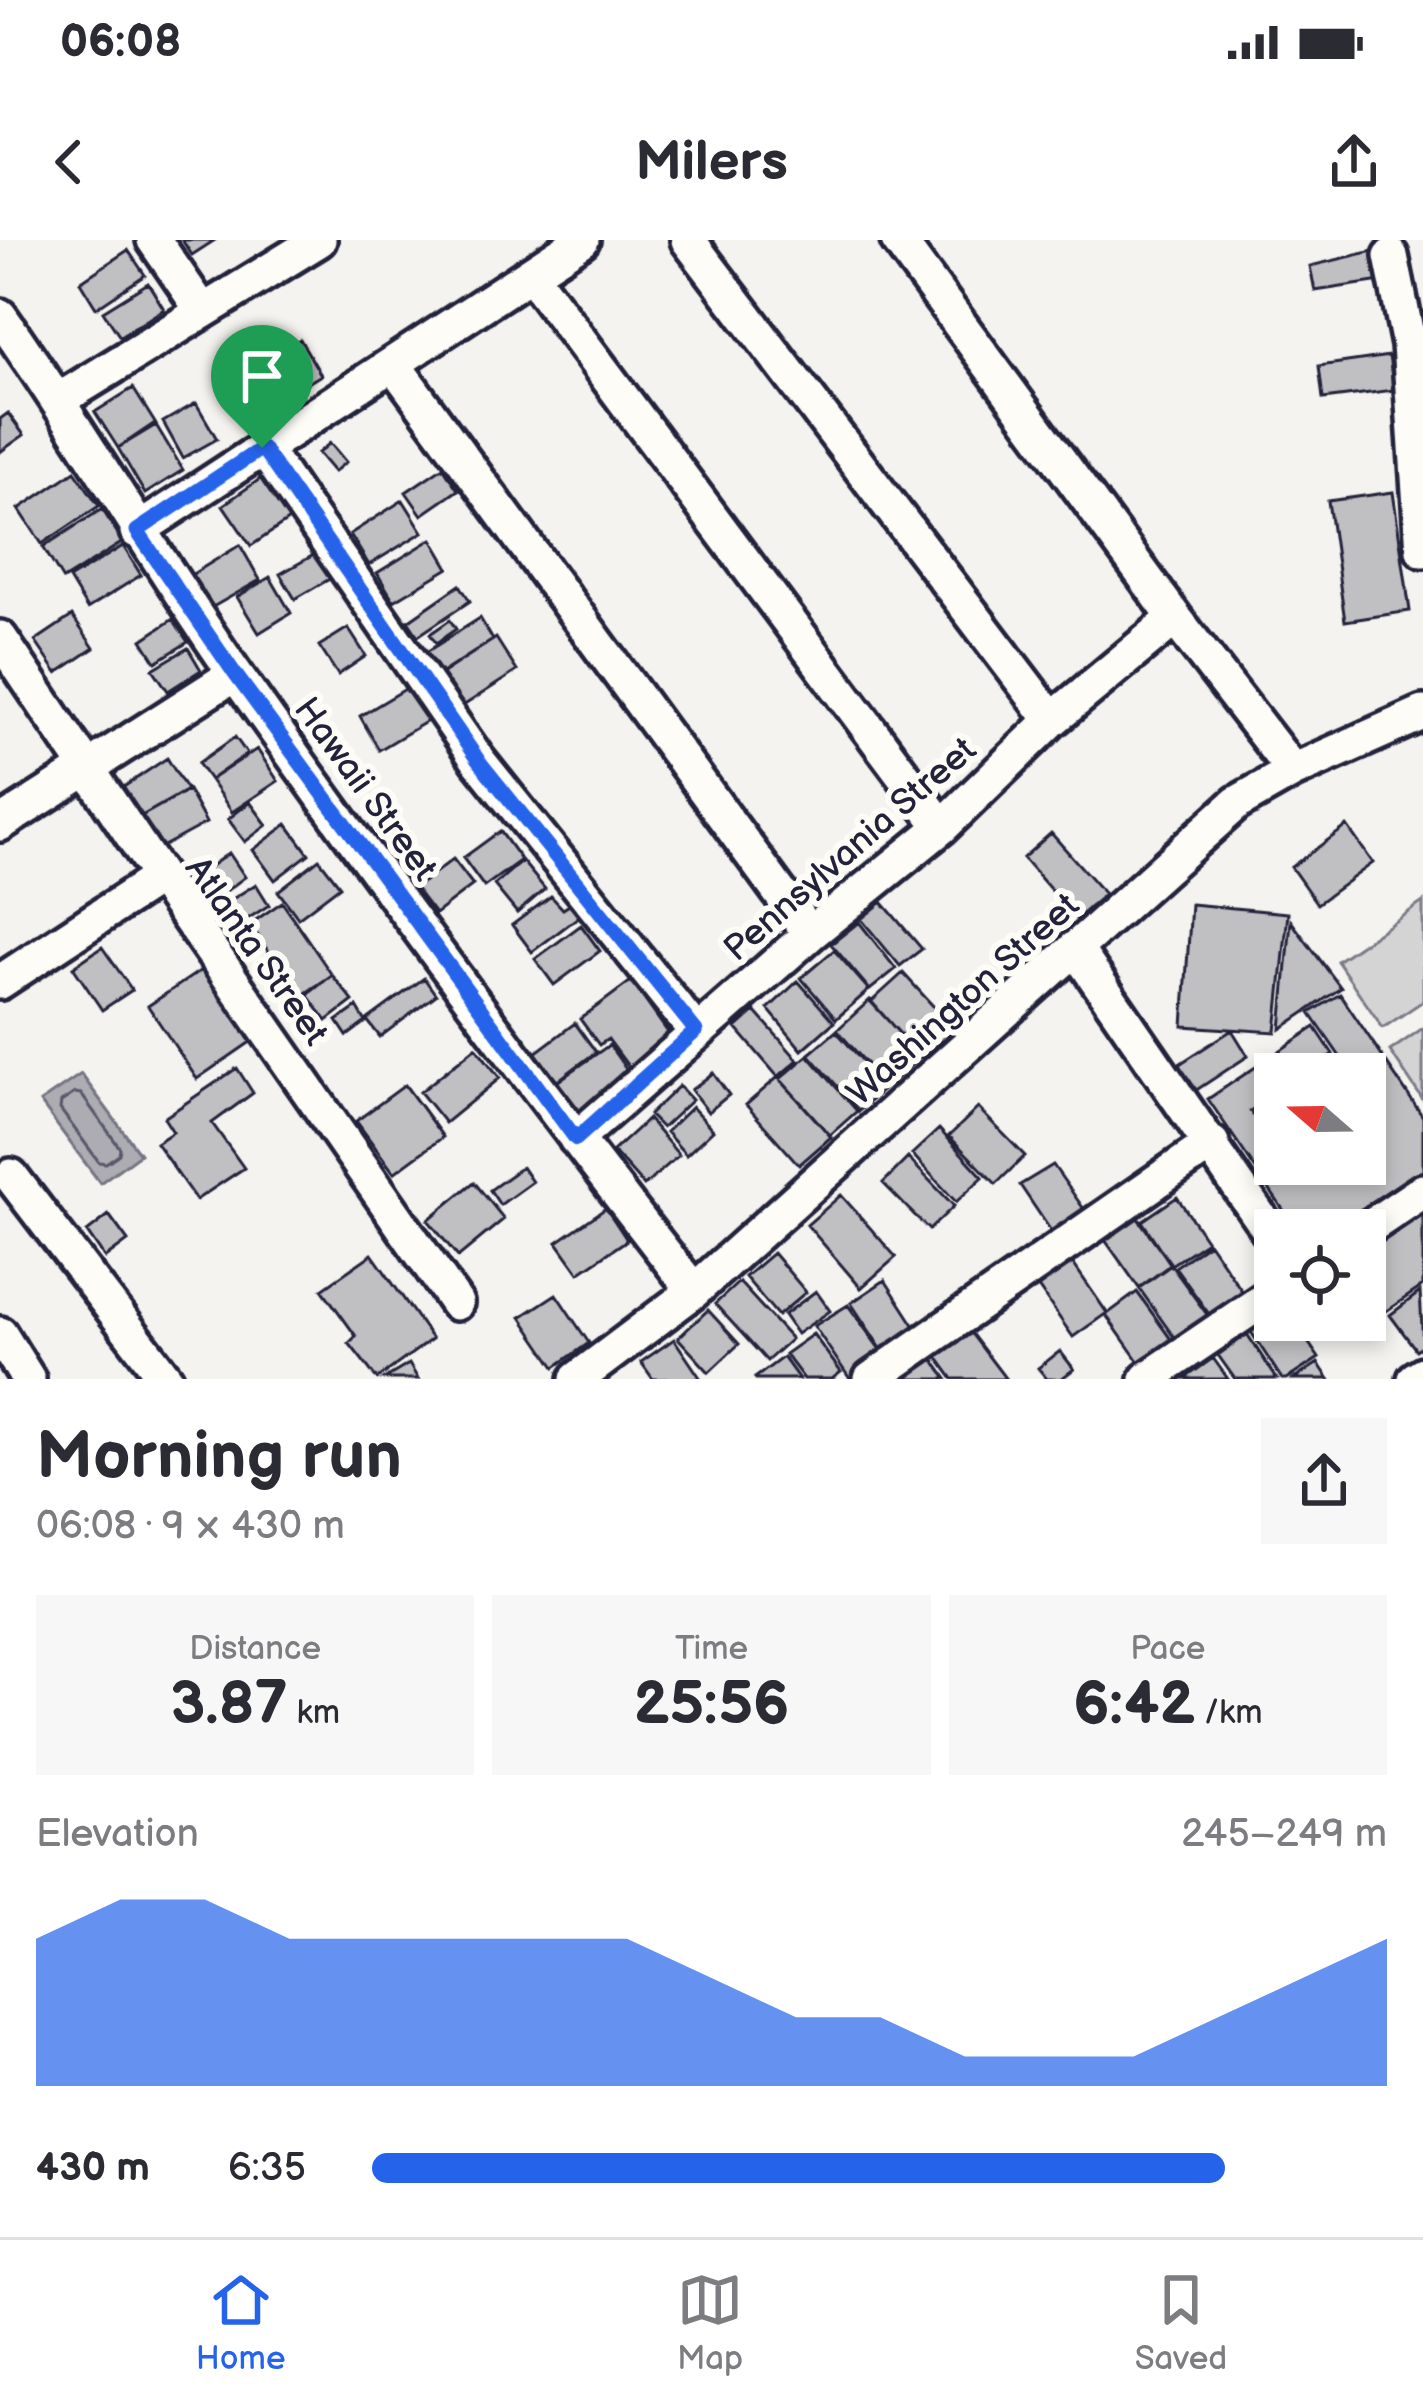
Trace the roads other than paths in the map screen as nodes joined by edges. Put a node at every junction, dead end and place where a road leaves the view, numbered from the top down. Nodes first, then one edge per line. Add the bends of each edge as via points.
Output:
1 (154, 240) edge
2 (319, 240) edge
3 (582, 240) edge
4 (688, 240) edge
5 (898, 240) edge
6 (1391, 256) dead end
7 (532, 276) junction
8 (202, 310) junction
9 (0, 316) edge
10 (1416, 340) edge
11 (394, 365) junction
12 (59, 400) junction
13 (262, 448) junction
14 (1422, 528) edge
15 (137, 531) junction
16 (1174, 618) junction
17 (6, 660) edge
18 (235, 674) junction
19 (1423, 712) edge
20 (1052, 720) junction
21 (86, 769) junction
22 (1293, 771) junction
23 (0, 824) edge
24 (942, 827) junction
25 (160, 877) junction
26 (810, 934) junction
27 (1075, 948) junction
28 (0, 982) edge
29 (696, 1031) junction
30 (576, 1139) junction
31 (1212, 1143) junction
32 (11, 1177) dead end
33 (1423, 1191) edge
34 (1255, 1209) edge
35 (1386, 1217) edge
36 (694, 1291) junction
37 (456, 1303) dead end
38 (1254, 1306) edge
39 (0, 1334) edge
40 (1423, 1374) edge
41 (28, 1379) edge
42 (166, 1379) edge
43 (577, 1379) edge
44 (871, 1379) edge
45 (1148, 1379) edge
46 (1415, 1379) edge

1 - 8 street
2 - 8 street
3 - 7 street
4 - 20 street
5 - 16 street
6 - 10 street
7 - 11 street
7 - 24 street
8 - 12 street
9 - 12 street, Hawaii Street
10 - 14 street
11 - 13 street
11 - 26 street
12 - 15 street, Hawaii Street
13 - 15 street
13 - 29 street via 478,760
15 - 18 street, Hawaii Street
16 - 20 street, Pennsylvania Street
16 - 22 street
17 - 21 street, Atlanta Street
18 - 21 street
18 - 30 street, Hawaii Street
19 - 22 street, Washington Street
20 - 24 street, Pennsylvania Street
21 - 23 street
21 - 25 street, Atlanta Street
22 - 27 street, Washington Street via 1238,803
24 - 26 street, Pennsylvania Street
25 - 28 street
25 - 37 street, Atlanta Street
26 - 29 street, Pennsylvania Street
27 - 31 street
27 - 36 street, Washington Street
29 - 30 street, Pennsylvania Street
30 - 36 street, Hawaii Street
31 - 34 street
31 - 44 street
32 - 42 street
33 - 35 street
36 - 43 street, Washington Street
38 - 45 street
39 - 41 street
40 - 46 street

